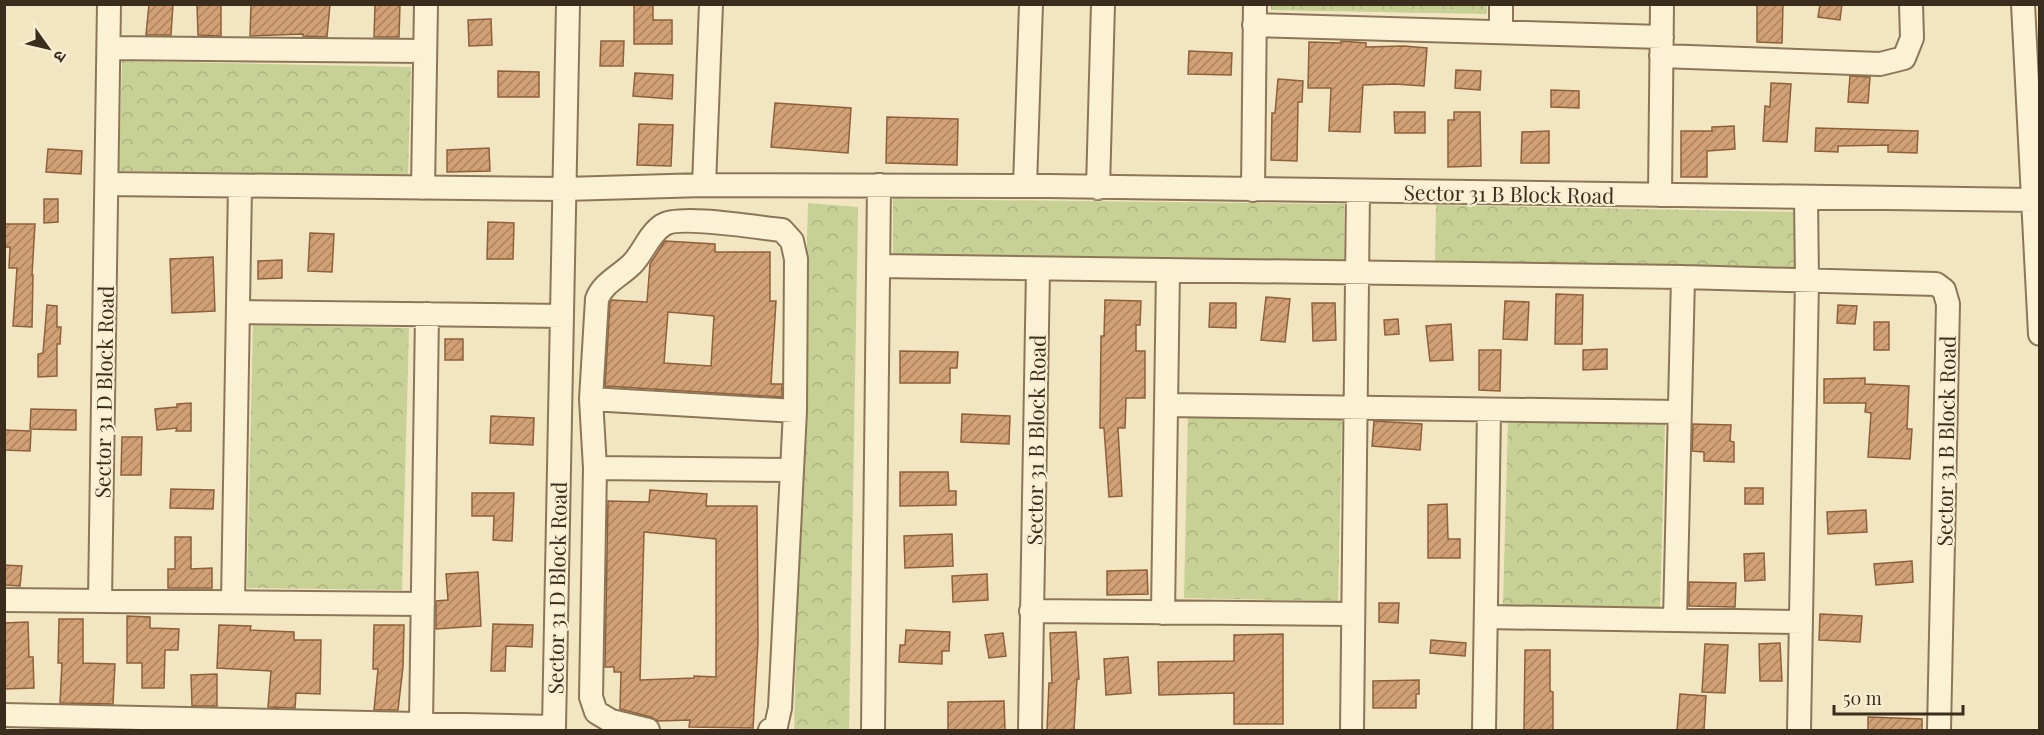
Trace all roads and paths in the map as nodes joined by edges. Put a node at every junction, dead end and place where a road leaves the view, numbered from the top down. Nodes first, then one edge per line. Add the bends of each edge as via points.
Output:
1 (109, 4) edge
2 (426, 4) edge
3 (568, 4) edge
4 (710, 4) edge
5 (1031, 4) edge
6 (1103, 4) edge
7 (1501, 4) edge
8 (1662, 4) edge
9 (1911, 4) edge
10 (2022, 4) edge
11 (1255, 15) edge
12 (1501, 32) junction
13 (1662, 46) junction
14 (109, 48) junction
15 (425, 51) junction
16 (106, 184) junction
17 (704, 185) junction
18 (879, 185) junction
19 (240, 186) junction
20 (1025, 186) junction
21 (423, 188) junction
22 (1098, 188) junction
23 (565, 189) junction
24 (1253, 190) junction
25 (1358, 191) junction
26 (1660, 195) junction
27 (1806, 197) junction
28 (2033, 200) junction
29 (878, 266) junction
30 (1038, 269) junction
31 (1168, 270) junction
32 (1357, 273) junction
33 (1683, 277) junction
34 (1807, 280) junction
35 (238, 312) junction
36 (427, 314) junction
37 (562, 315) junction
38 (2040, 334) edge
39 (591, 399) junction
40 (1166, 405) junction
41 (1355, 408) junction
42 (1489, 410) junction
43 (795, 411) junction
44 (1680, 412) junction
45 (595, 468) junction
46 (791, 470) junction
47 (4, 600) edge
48 (100, 600) junction
49 (233, 602) junction
50 (423, 604) junction
51 (1031, 611) junction
52 (1163, 613) junction
53 (1353, 614) junction
54 (1486, 617) junction
55 (1675, 620) junction
56 (1801, 622) junction
57 (4, 715) edge
58 (421, 723) junction
59 (648, 730) edge
60 (770, 730) edge
61 (873, 730) edge
62 (1030, 730) edge
63 (1352, 730) edge
64 (1484, 730) edge
65 (1799, 730) edge
66 (1939, 730) edge

1 - 14 street, Sector 31 D Block Road
2 - 15 street
3 - 23 street, Sector 31 D Block Road
4 - 17 street
5 - 20 street
6 - 22 street
7 - 12 street
8 - 13 street
9 - 13 street via 1912,38 1904,58 1880,64
10 - 28 street
11 - 12 street
11 - 24 street
12 - 13 street
13 - 26 street
14 - 15 street
14 - 16 street, Sector 31 D Block Road
15 - 21 street
16 - 19 street
16 - 48 street, Sector 31 D Block Road
17 - 18 street, Sector 31 B Block Road
17 - 23 street
18 - 20 street, Sector 31 B Block Road
18 - 29 street
19 - 21 street
19 - 35 street
20 - 22 street, Sector 31 B Block Road
21 - 23 street
22 - 24 street, Sector 31 B Block Road
23 - 37 street, Sector 31 D Block Road
24 - 25 street, Sector 31 B Block Road
25 - 26 street, Sector 31 B Block Road
25 - 32 street
26 - 27 street, Sector 31 B Block Road
27 - 28 street, Sector 31 B Block Road
27 - 34 street
28 - 38 street
29 - 30 street, Sector 31 B Block Road
29 - 61 street
30 - 31 street, Sector 31 B Block Road
30 - 51 street, Sector 31 B Block Road
31 - 32 street, Sector 31 B Block Road
31 - 40 street
32 - 33 street, Sector 31 B Block Road
32 - 41 street
33 - 34 street, Sector 31 B Block Road
33 - 44 street
34 - 56 street
34 - 66 street, Sector 31 B Block Road via 1936,285 1944,290 1948,303
35 - 36 street
35 - 49 street
36 - 37 street
36 - 50 street
37 - 58 street, Sector 31 D Block Road via 554,727
39 - 43 street
39 - 43 street via 600,292 640,256 664,224 682,220 782,230 792,242 796,259
39 - 45 street
40 - 41 street
40 - 52 street
41 - 42 street
41 - 53 street
42 - 44 street
42 - 54 street
43 - 46 street
44 - 55 street
45 - 46 street
45 - 59 street via 591,697 596,712 611,721
46 - 60 street via 780,708 776,726
47 - 48 street
48 - 49 street
49 - 50 street
50 - 58 street
51 - 52 street
51 - 62 street, Sector 31 B Block Road
52 - 53 street
53 - 63 street
54 - 55 street
54 - 64 street
55 - 56 street
56 - 65 street
57 - 58 street, Sector 31 D Block Road

